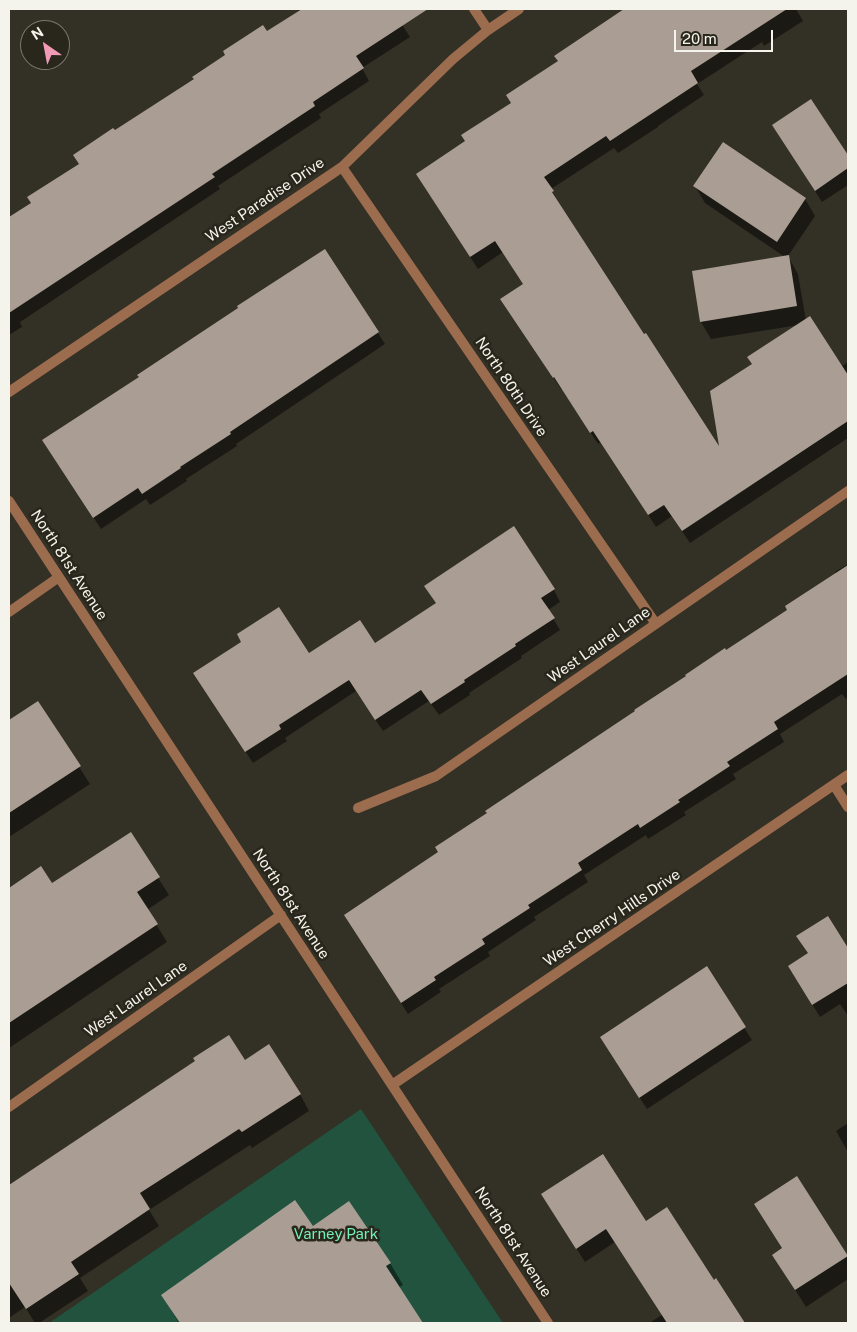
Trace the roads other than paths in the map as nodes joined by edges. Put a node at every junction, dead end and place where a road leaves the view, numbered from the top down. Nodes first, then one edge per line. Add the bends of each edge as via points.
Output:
1 (474, 9) edge
2 (518, 9) edge
3 (488, 30) junction
4 (342, 167) junction
5 (9, 392) edge
6 (848, 491) edge
7 (9, 501) edge
8 (59, 577) junction
9 (9, 612) edge
10 (656, 624) junction
11 (848, 775) edge
12 (834, 785) junction
13 (848, 807) edge
14 (358, 808) dead end
15 (281, 915) junction
16 (392, 1085) junction
17 (9, 1107) edge
18 (548, 1323) edge

1 - 3 street
2 - 3 street, West Paradise Drive
3 - 4 street, West Paradise Drive via 453,59
4 - 5 street, West Paradise Drive
4 - 10 street, North 80th Drive
6 - 10 street, West Laurel Lane
7 - 8 street, North 81st Avenue
8 - 9 street
8 - 15 street, North 81st Avenue
10 - 14 street, West Laurel Lane via 436,776
11 - 12 street, West Cherry Hills Drive
12 - 13 street
12 - 16 street, West Cherry Hills Drive
15 - 16 street, North 81st Avenue
15 - 17 street, West Laurel Lane
16 - 18 street, North 81st Avenue

